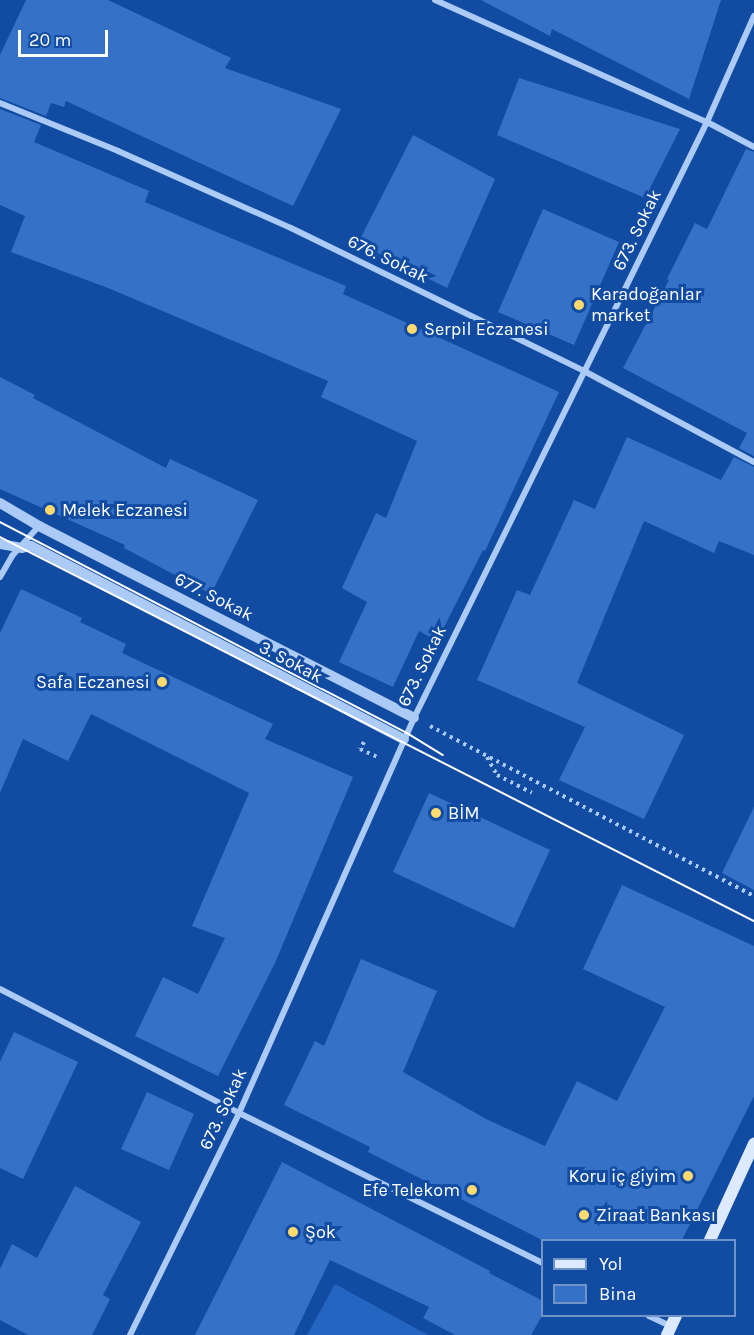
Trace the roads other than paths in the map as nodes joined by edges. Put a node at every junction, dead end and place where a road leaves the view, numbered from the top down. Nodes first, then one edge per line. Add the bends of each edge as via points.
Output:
1 (435, 0) edge
2 (754, 16) edge
3 (0, 103) edge
4 (707, 122) junction
5 (754, 147) edge
6 (584, 371) junction
7 (754, 462) edge
8 (0, 503) edge
9 (39, 526) junction
10 (0, 544) edge
11 (22, 548) junction
12 (0, 577) edge
13 (414, 718) junction
14 (404, 739) junction
15 (0, 989) edge
16 (239, 1113) junction
17 (754, 1144) edge
18 (710, 1239) edge
19 (541, 1262) edge
20 (651, 1317) edge
21 (672, 1326) edge
22 (129, 1335) edge

1 - 4 street
2 - 4 street, 673. Sokak
3 - 6 street, 676. Sokak via 291,228
4 - 5 street
4 - 6 street, 673. Sokak
6 - 7 street, 676. Sokak
6 - 13 street, 673. Sokak
8 - 9 street, 677. Sokak
9 - 11 street
9 - 13 street, 677. Sokak
10 - 11 street, 3. Sokak
11 - 12 street via 12,556
11 - 14 street, 3. Sokak via 32,546
13 - 14 street, 673. Sokak
14 - 16 street, 673. Sokak
15 - 16 street
16 - 19 street
16 - 22 street, 673. Sokak
17 - 18 main road
20 - 21 street

